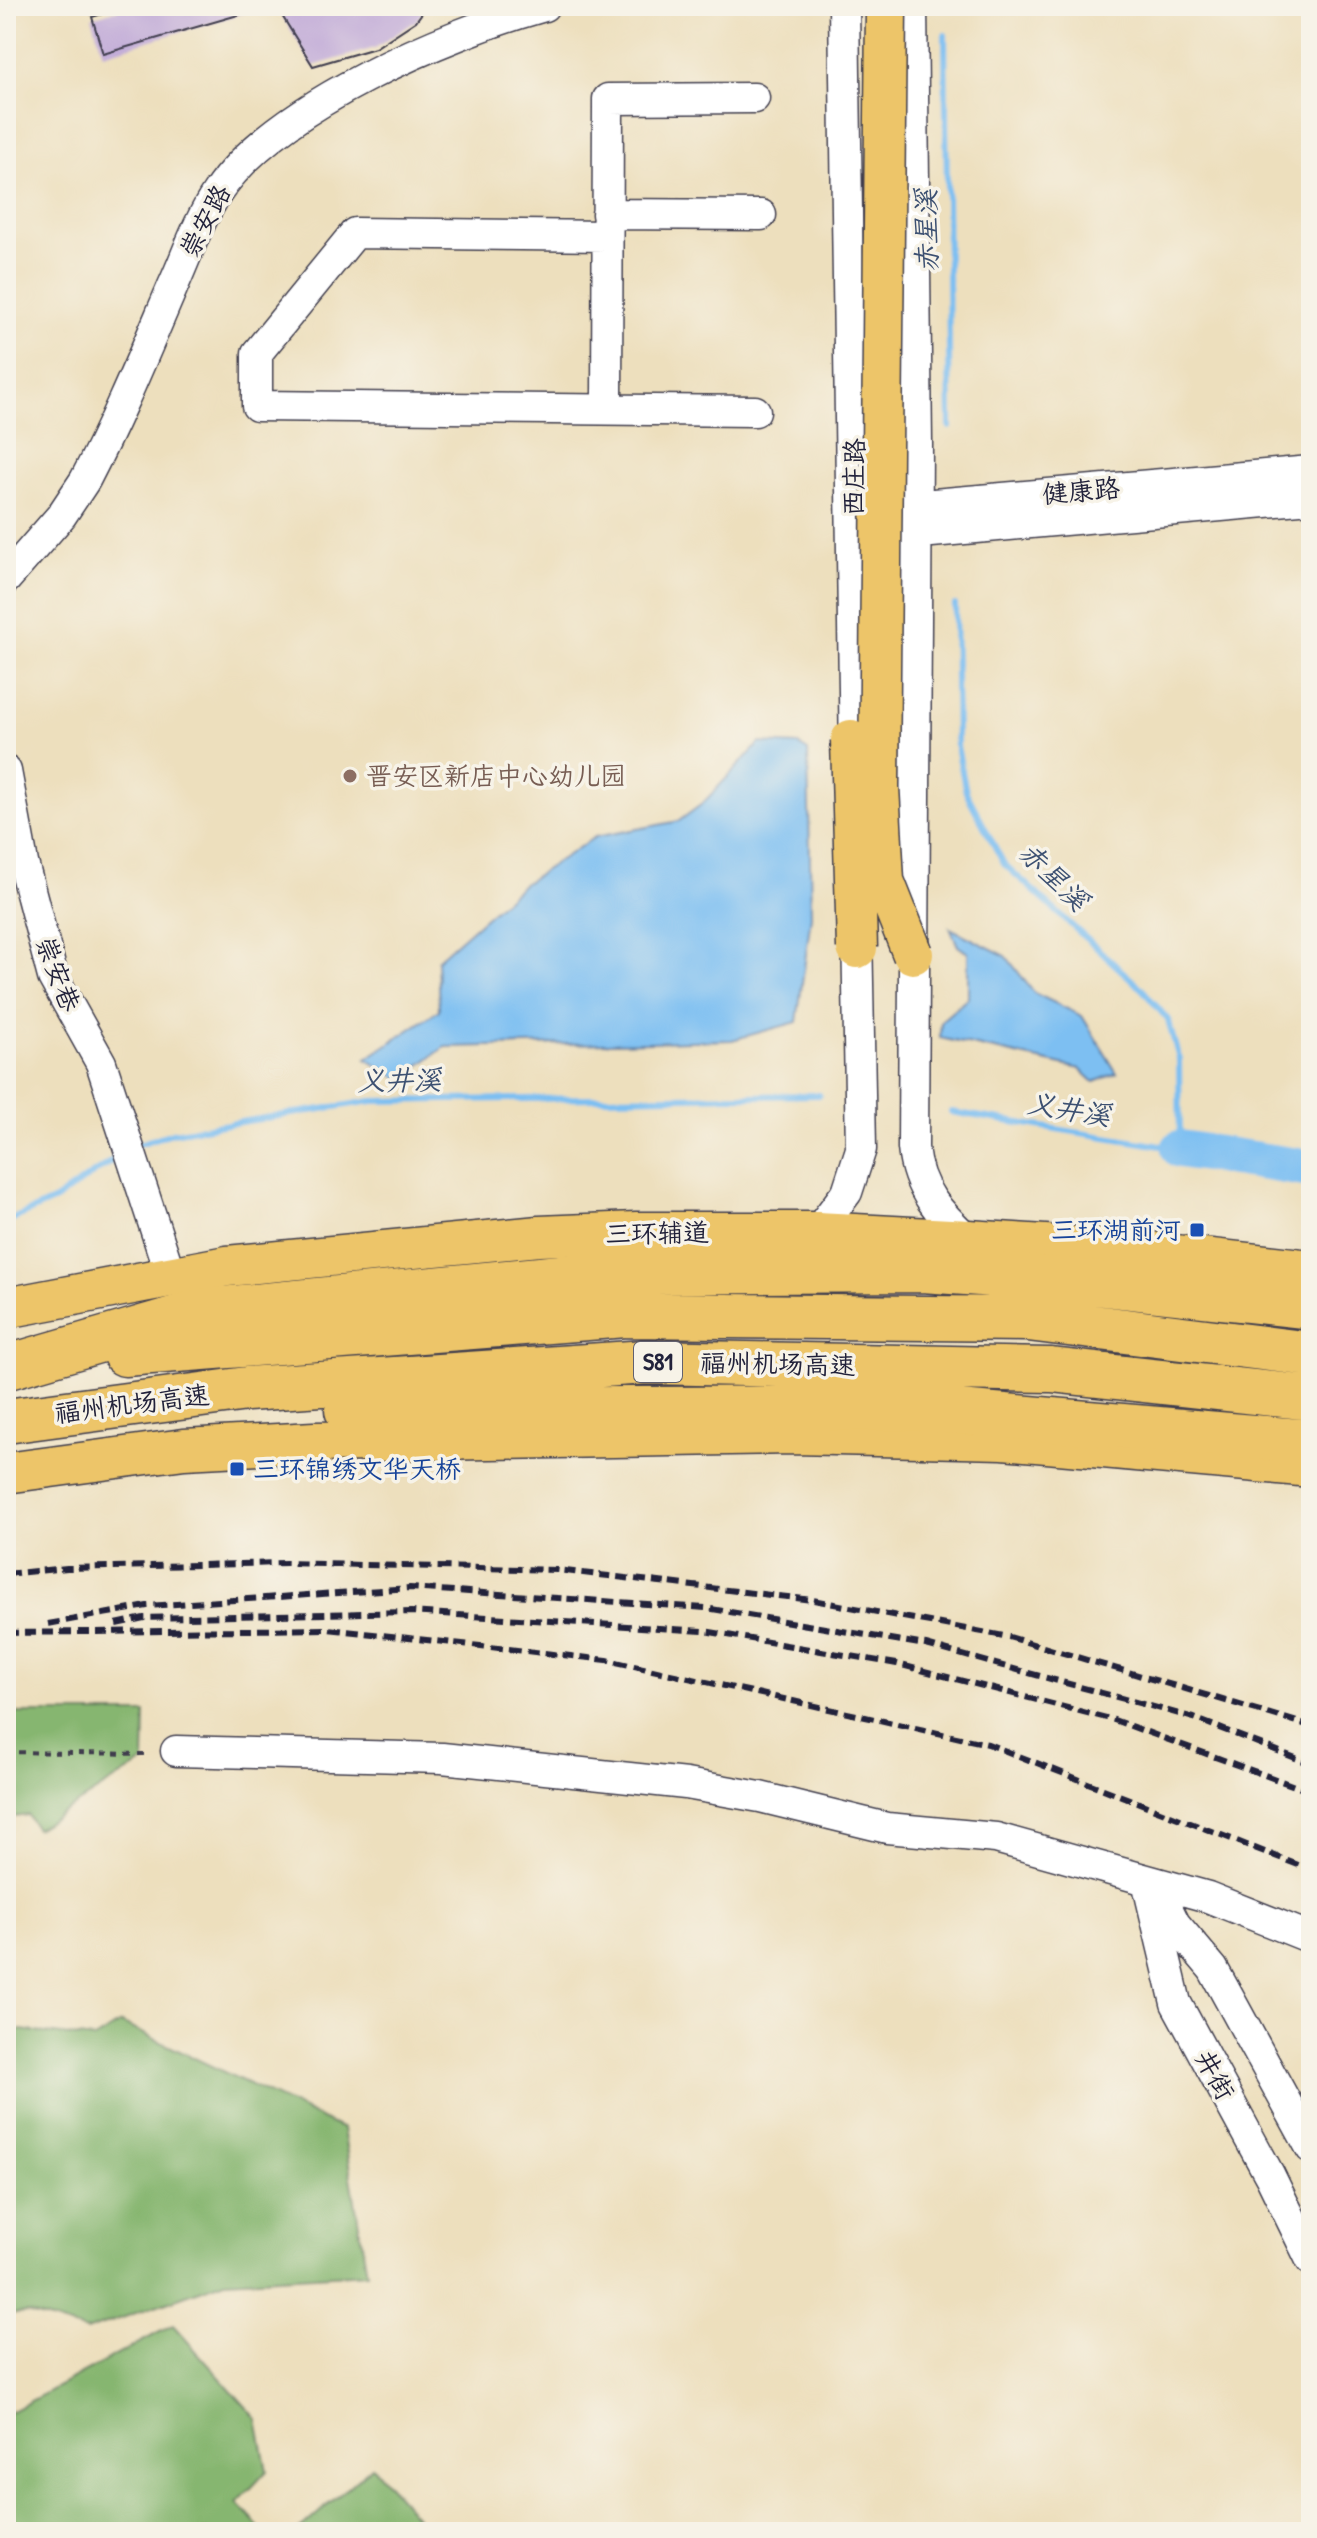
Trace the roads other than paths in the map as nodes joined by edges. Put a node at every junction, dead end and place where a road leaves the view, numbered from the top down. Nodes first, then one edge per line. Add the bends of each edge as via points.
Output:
1 (844, 6) edge
2 (858, 6) edge
3 (886, 6) edge
4 (912, 6) edge
5 (532, 8) edge
6 (754, 98) dead end
7 (761, 215) dead end
8 (607, 225) junction
9 (607, 409) junction
10 (755, 411) dead end
11 (1311, 471) edge
12 (1311, 498) edge
13 (916, 520) junction
14 (852, 525) junction
15 (6, 579) edge
16 (6, 771) edge
17 (857, 948) junction
18 (913, 954) junction
19 (817, 1232) junction
20 (969, 1240) junction
21 (1311, 1270) edge
22 (171, 1277) junction
23 (1311, 1307) edge
24 (6, 1308) edge
25 (1311, 1354) edge
26 (7, 1367) edge
27 (1311, 1398) edge
28 (19, 1418) edge
29 (1311, 1442) edge
30 (1311, 1467) edge
31 (6, 1473) edge
32 (176, 1751) dead end
33 (1152, 1882) junction
34 (1311, 1938) edge
35 (1311, 2148) edge
36 (1311, 2260) edge

1 - 14 street
2 - 17 main road, 西庄路, bridge via 851,771
3 - 18 main road, bridge via 879,787 884,881
4 - 13 street
5 - 15 street, 崇安路 via 469,31 335,95 268,140 229,176 203,217 85,480
6 - 8 street via 608,99
7 - 8 street
8 - 9 street
8 - 9 street via 355,233 257,353 257,406
9 - 10 street
11 - 13 street, 健康路
12 - 13 street, 健康路
13 - 14 street, 健康路
13 - 18 street
14 - 17 street
16 - 22 street, 崇安巷 via 53,977 96,1051
17 - 19 street via 861,1149 855,1175
18 - 20 street via 914,1163 926,1193
19 - 20 main road, 三环辅道
19 - 22 main road, 三环辅道 via 539,1236 227,1266
20 - 21 main road, 三环辅道
22 - 24 main road, 三环辅道
23 - 26 highway via 922,1270 614,1272 201,1311
25 - 26 highway, 福州机场高速 / S81 via 1028,1319 626,1315 180,1348
27 - 28 highway, 福州机场高速 / S81 via 1051,1370 646,1362 247,1389
28 - 29 highway via 330,1410 912,1408
30 - 31 main road via 1003,1439 780,1434 314,1442 184,1449
32 - 33 street via 442,1758 686,1784 887,1828 996,1838
33 - 34 street via 1239,1908
33 - 35 street, 井街 via 1169,1914 1213,1969
33 - 36 street, 井街 via 1176,2003

